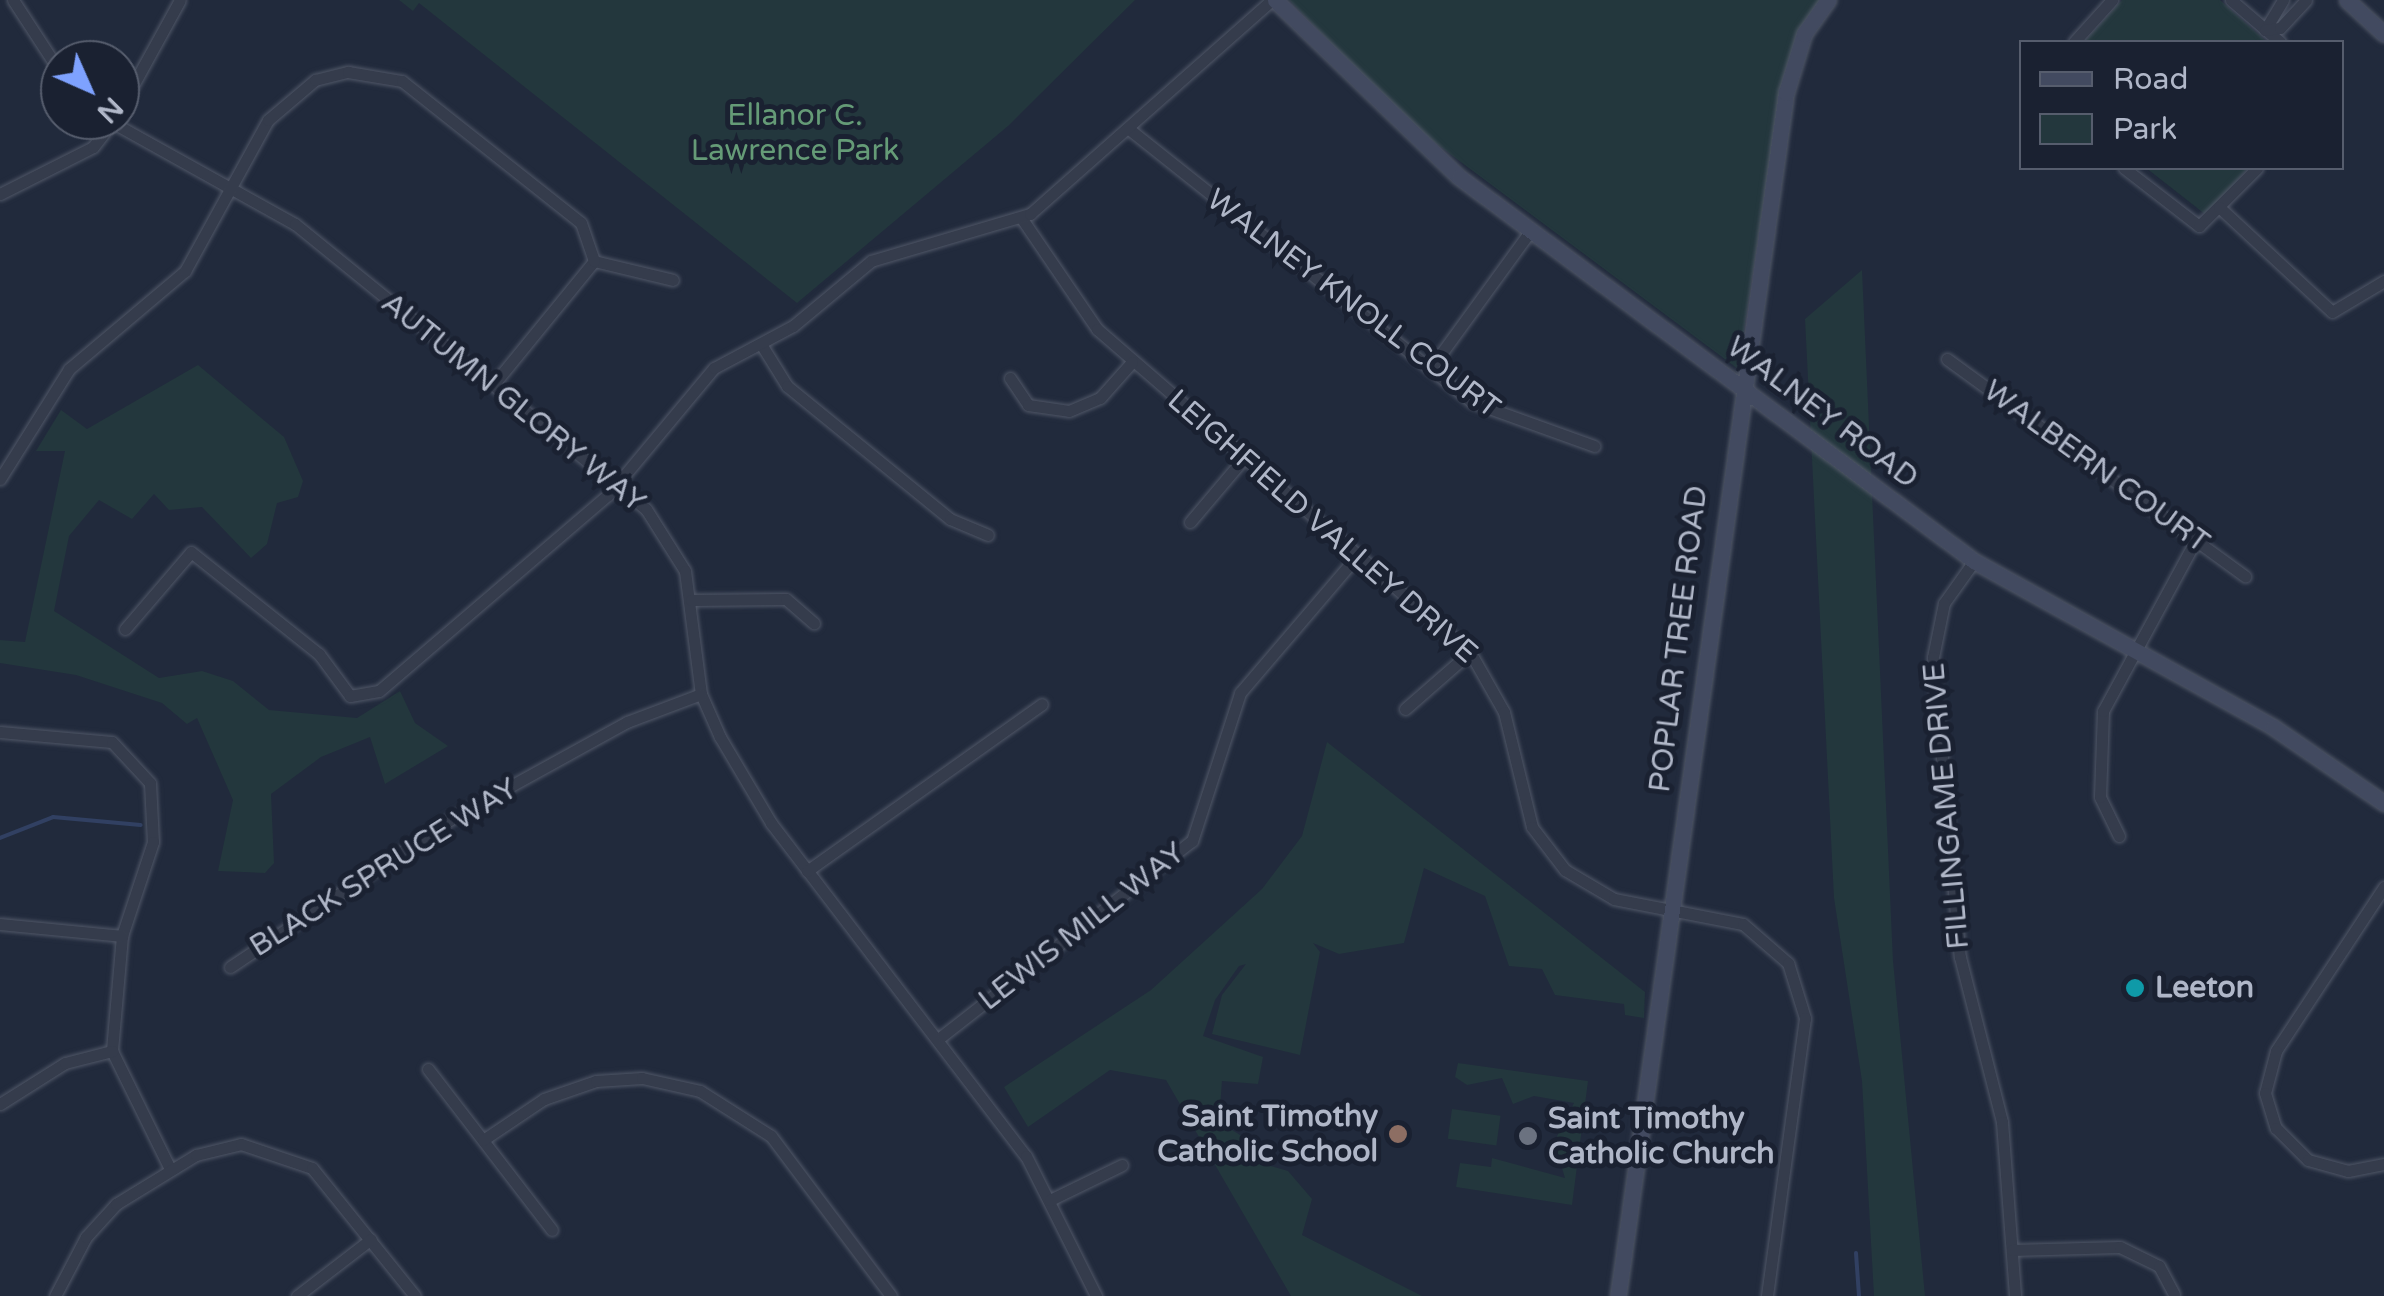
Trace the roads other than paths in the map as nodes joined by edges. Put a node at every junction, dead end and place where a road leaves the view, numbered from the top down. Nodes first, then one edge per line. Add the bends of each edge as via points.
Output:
1 (12, 0) edge
2 (180, 0) edge
3 (1273, 0) edge
4 (1828, 0) edge
5 (2112, 0) edge
6 (2231, 0) edge
7 (2282, 0) edge
8 (2306, 0) edge
9 (2347, 0) edge
10 (2265, 30) junction
11 (2384, 34) edge
12 (2076, 40) edge
13 (2278, 40) edge
14 (40, 42) edge
15 (140, 73) edge
16 (1129, 129) junction
17 (140, 136) edge
18 (94, 140) edge
19 (2127, 170) edge
20 (2255, 170) edge
21 (233, 186) junction
22 (0, 194) edge
23 (2219, 207) junction
24 (1022, 219) junction
25 (1531, 230) junction
26 (594, 262) junction
27 (672, 280) dead end
28 (2384, 281) edge
29 (761, 344) junction
30 (1947, 358) dead end
31 (1132, 362) junction
32 (1430, 369) junction
33 (1010, 378) dead end
34 (493, 385) junction
35 (1739, 386) junction
36 (1594, 446) dead end
37 (1244, 458) junction
38 (0, 478) edge
39 (618, 484) junction
40 (1190, 522) dead end
41 (988, 534) dead end
42 (2196, 540) junction
43 (1357, 556) junction
44 (1974, 561) junction
45 (2244, 576) dead end
46 (692, 600) junction
47 (814, 623) dead end
48 (125, 629) dead end
49 (1470, 652) junction
50 (2126, 654) junction
51 (701, 694) junction
52 (1042, 704) dead end
53 (1405, 709) dead end
54 (0, 732) edge
55 (2384, 803) edge
56 (2119, 836) dead end
57 (807, 871) junction
58 (2383, 893) edge
59 (1674, 910) junction
60 (0, 924) edge
61 (122, 936) junction
62 (230, 966) dead end
63 (942, 1036) junction
64 (112, 1051) junction
65 (428, 1068) dead end
66 (0, 1104) edge
67 (483, 1140) junction
68 (2384, 1164) edge
69 (1122, 1165) dead end
70 (170, 1168) junction
71 (1050, 1200) junction
72 (552, 1230) dead end
73 (371, 1239) junction
74 (2012, 1250) junction
75 (2174, 1294) edge
76 (55, 1296) edge
77 (297, 1296) edge
78 (415, 1296) edge
79 (891, 1296) edge
80 (1096, 1296) edge
81 (1618, 1296) edge
82 (1767, 1296) edge
83 (2015, 1296) edge

1 - 14 street
2 - 15 street
3 - 16 street
3 - 25 main road, WALNEY ROAD via 1445,164
4 - 35 main road, POPLAR TREE ROAD via 1791,68
5 - 12 street
6 - 10 street
7 - 10 street
8 - 10 street via 2280,28
9 - 11 main road
10 - 13 street
16 - 24 street
16 - 32 street, WALNEY KNOLL COURT
17 - 21 street, AUTUMN GLORY WAY
18 - 22 street, AUTUMN GLORY WAY via 76,158
19 - 23 street via 2199,226
20 - 23 street
21 - 26 street via 268,120 298,89 331,74 374,73 432,102 581,223
21 - 34 street, AUTUMN GLORY WAY via 296,224
21 - 38 street via 185,271 69,368
23 - 28 street via 2332,312
24 - 29 street via 870,262
24 - 31 street, LEIGHFIELD VALLEY DRIVE via 1069,296
25 - 32 street
25 - 35 main road, WALNEY ROAD
26 - 27 street
26 - 34 street
29 - 39 street via 692,387
29 - 41 street via 786,386 950,519
30 - 42 street, WALBERN COURT
31 - 33 street via 1100,398 1068,411 1028,406
31 - 37 street, LEIGHFIELD VALLEY DRIVE
32 - 36 street, WALNEY KNOLL COURT via 1500,419
34 - 39 street, AUTUMN GLORY WAY
35 - 44 main road, WALNEY ROAD
35 - 59 main road, POPLAR TREE ROAD
37 - 40 street
37 - 43 street, LEIGHFIELD VALLEY DRIVE
39 - 46 street, AUTUMN GLORY WAY via 674,546
39 - 48 street via 379,690 350,696 319,654 191,552
42 - 45 street, WALBERN COURT
42 - 50 street
43 - 49 street, LEIGHFIELD VALLEY DRIVE
43 - 63 street, LEWIS MILL WAY via 1240,693 1192,841
44 - 50 main road, WALNEY ROAD
44 - 74 street, FILLINGAME DRIVE via 1944,603 1933,656 1960,957 2002,1122
46 - 47 street via 786,599
46 - 51 street, AUTUMN GLORY WAY
49 - 53 street
49 - 59 street, LEIGHFIELD VALLEY DRIVE via 1498,698 1526,813 1547,850 1604,896
50 - 55 main road, WALNEY ROAD via 2273,727
50 - 56 street via 2098,748 2102,806
51 - 57 street, AUTUMN GLORY WAY
51 - 62 street, BLACK SPRUCE WAY via 626,722 451,819
52 - 57 street
54 - 61 street via 112,742 150,783 154,842
57 - 63 street, AUTUMN GLORY WAY
58 - 68 street via 2276,1050 2265,1094 2276,1128 2308,1160 2348,1171
59 - 81 main road, POPLAR TREE ROAD
59 - 82 street, LEIGHFIELD VALLEY DRIVE via 1760,933 1801,992
60 - 61 street
61 - 64 street
63 - 71 street, AUTUMN GLORY WAY
64 - 66 street via 65,1063
64 - 70 street
65 - 67 street
67 - 72 street
67 - 79 street via 544,1099 596,1081 642,1078 700,1090 771,1136
69 - 71 street
70 - 73 street via 228,1145 280,1150 321,1175
70 - 76 street via 100,1219
71 - 80 street, AUTUMN GLORY WAY
73 - 77 street
73 - 78 street
74 - 75 street via 2120,1247 2160,1266
74 - 83 street, FILLINGAME DRIVE

